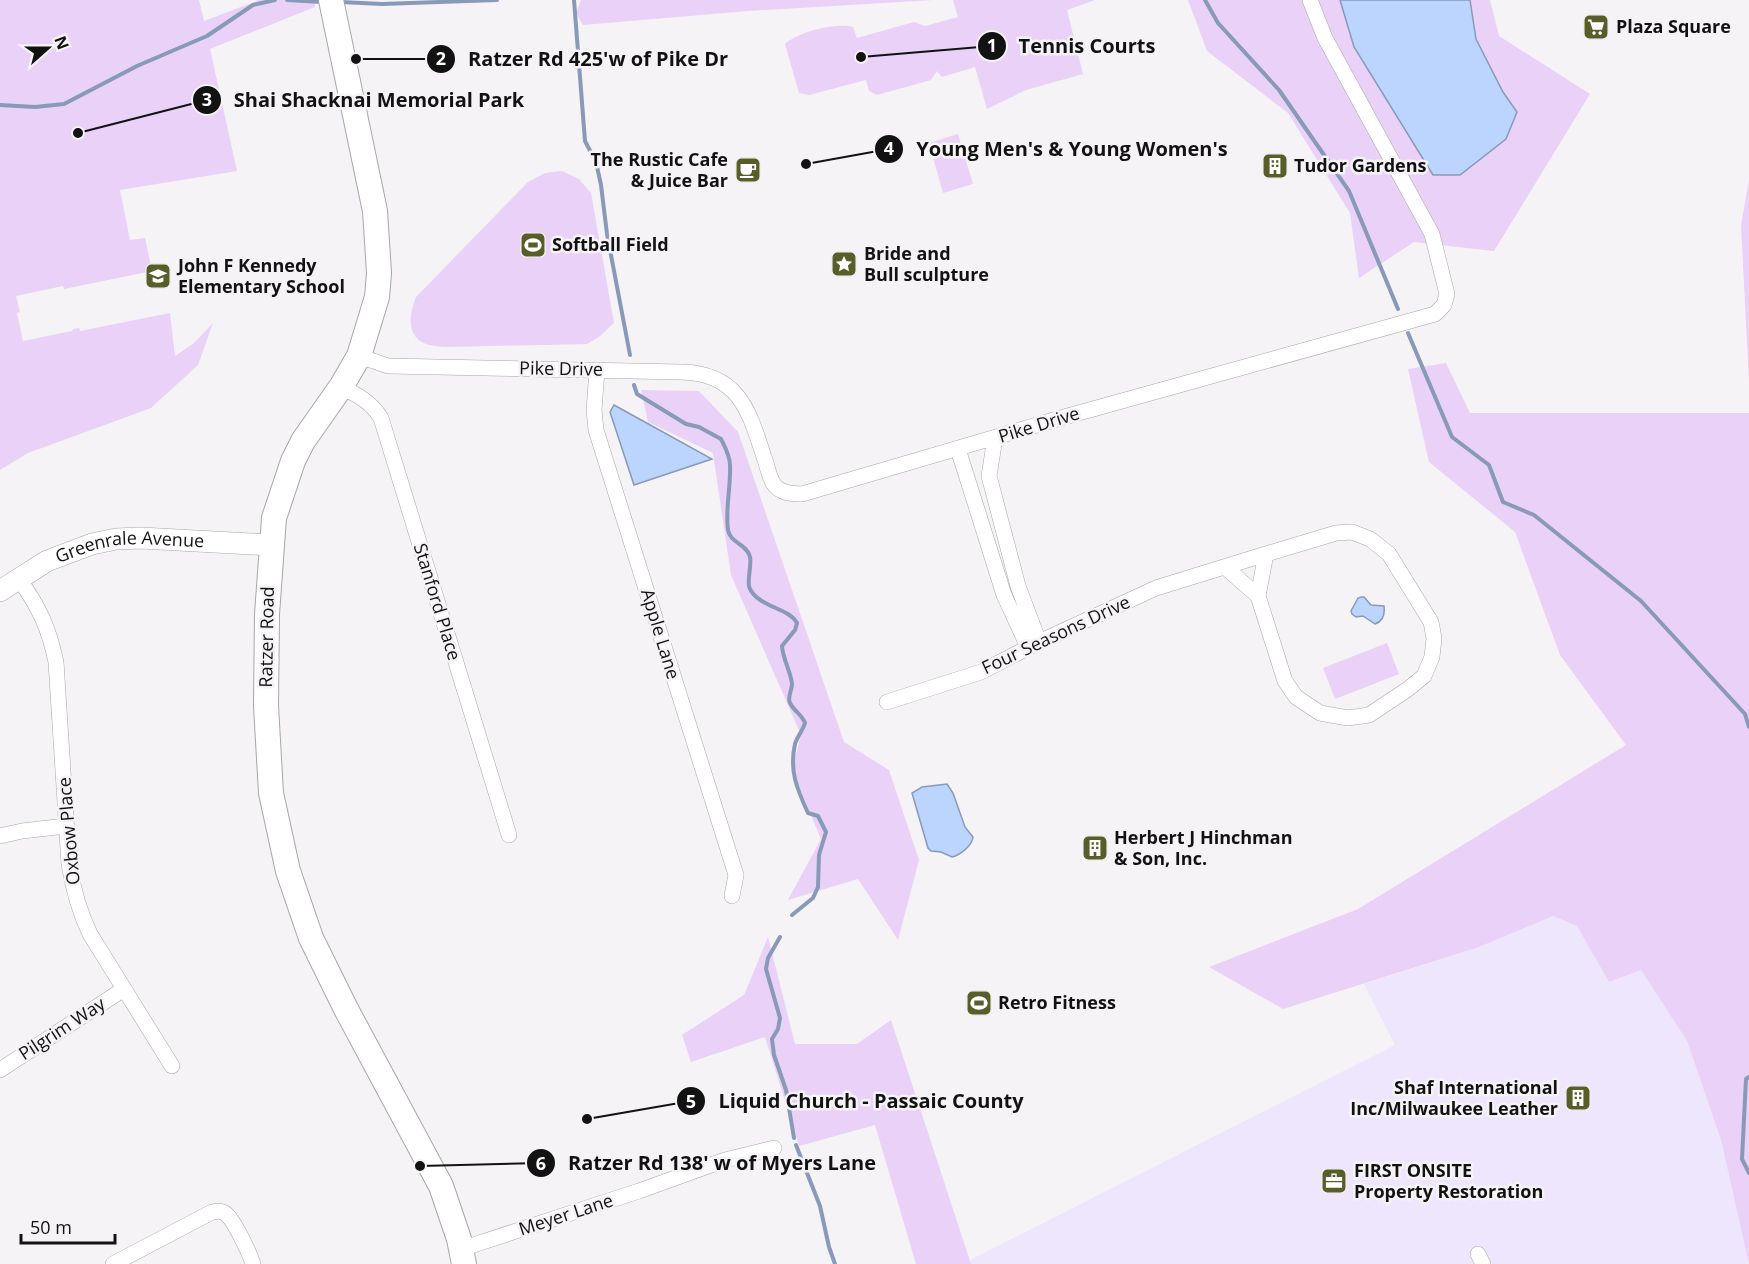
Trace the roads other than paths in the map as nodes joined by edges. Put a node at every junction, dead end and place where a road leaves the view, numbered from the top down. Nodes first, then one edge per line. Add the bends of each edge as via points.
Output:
1 (330, 0) edge
2 (1310, 0) edge
3 (359, 356) junction
4 (597, 370) junction
5 (341, 387) junction
6 (996, 438) junction
7 (958, 449) junction
8 (1003, 523) junction
9 (985, 530) junction
10 (271, 545) junction
11 (1266, 554) junction
12 (1224, 567) junction
13 (20, 579) junction
14 (0, 591) edge
15 (1258, 596) junction
16 (1033, 644) junction
17 (886, 702) dead end
18 (66, 826) junction
19 (0, 836) edge
20 (509, 836) dead end
21 (732, 896) dead end
22 (124, 989) junction
23 (172, 1066) dead end
24 (0, 1070) edge
25 (774, 1148) dead end
26 (462, 1256) edge
27 (112, 1264) edge
28 (253, 1264) edge

1 - 3 main road, Ratzer Road via 375,211 379,250 377,297
2 - 6 street, Pike Drive via 1325,38 1432,234 1446,287 1442,309 1436,314
3 - 4 street, Pike Drive via 388,366
3 - 5 main road, Ratzer Road
4 - 7 street, Pike Drive via 688,372 720,382 738,396 750,414 773,483 792,494
4 - 21 street, Apple Lane via 596,430 736,875
5 - 10 main road, Ratzer Road via 293,461 274,518
5 - 20 street, Stanford Place via 366,400 381,418
6 - 7 street, Pike Drive
6 - 8 street via 989,476
7 - 9 street
8 - 9 street
8 - 16 street
9 - 16 street via 1004,595
10 - 13 street, Greenrale Avenue via 116,539 47,561
10 - 26 main road, Ratzer Road via 266,706 269,765 288,871 325,967 441,1186
11 - 12 street, Four Seasons Drive
11 - 15 street, Four Seasons Drive
11 - 15 street, Four Seasons Drive via 1336,533 1352,532 1370,539 1389,554 1431,622 1432,657 1424,675 1368,715 1348,718 1320,713 1296,697 1285,681
12 - 15 street
12 - 16 street, Four Seasons Drive via 1156,588
13 - 14 street, Greenrale Avenue
13 - 18 street, Oxbow Place via 43,615 56,662
16 - 17 street, Four Seasons Drive via 981,672
18 - 19 street
18 - 22 street, Oxbow Place via 73,889 80,912
22 - 23 street, Oxbow Place
22 - 24 street, Pilgrim Way
25 - 26 street, Meyer Lane via 725,1160
27 - 28 street via 212,1212 224,1212

